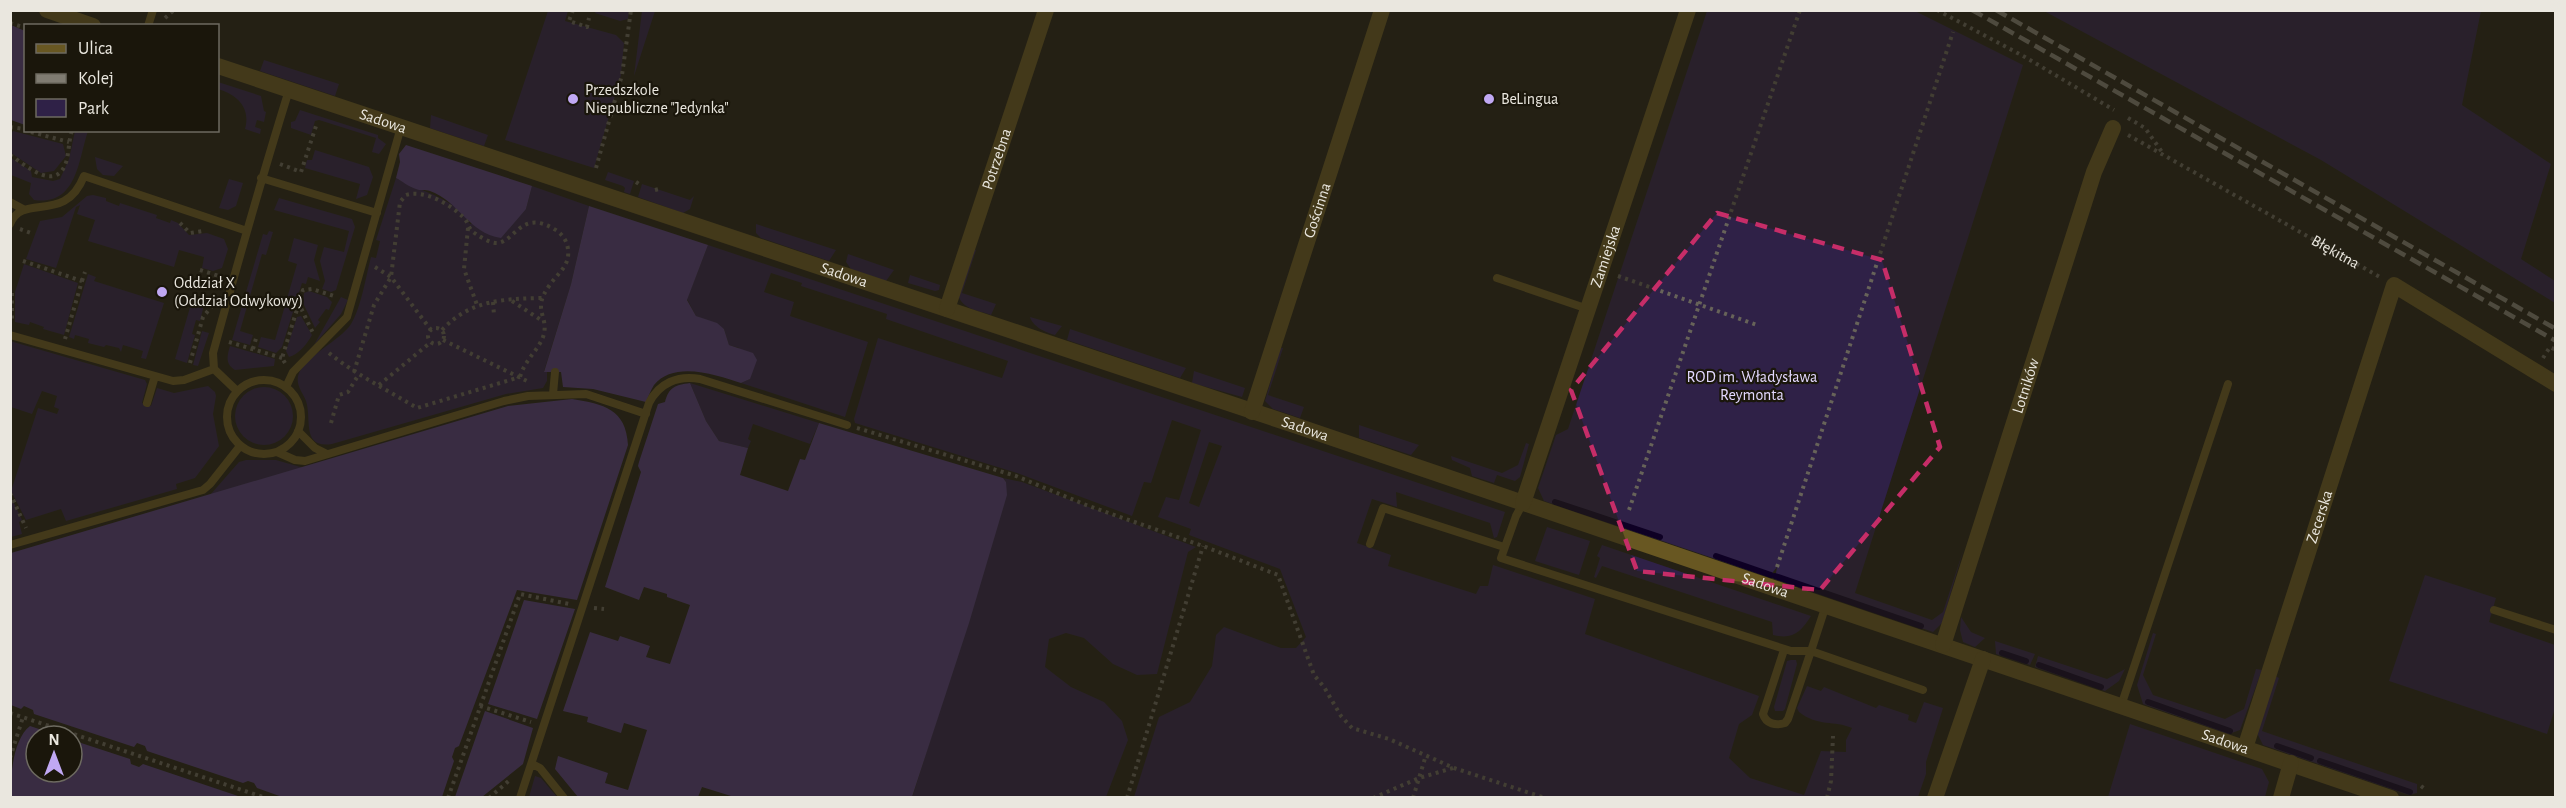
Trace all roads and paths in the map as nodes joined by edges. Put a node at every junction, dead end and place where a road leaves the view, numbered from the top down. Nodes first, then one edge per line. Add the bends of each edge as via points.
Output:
1 (47, 10) edge
2 (573, 10) edge
3 (631, 10) edge
4 (1046, 10) edge
5 (1382, 10) edge
6 (1688, 10) edge
7 (1800, 10) edge
8 (1937, 10) edge
9 (589, 18) dead end
10 (87, 24) edge
11 (1953, 32) dead end
12 (219, 66) edge
13 (289, 90) junction
14 (317, 123) dead end
15 (401, 127) junction
16 (2113, 128) joint
17 (34, 132) edge
18 (72, 132) edge
19 (69, 142) junction
20 (2163, 152) junction
21 (10, 156) edge
22 (279, 164) dead end
23 (596, 168) dead end
24 (261, 178) junction
25 (10, 202) edge
26 (23, 209) junction
27 (377, 213) junction
28 (178, 220) dead end
29 (10, 224) edge
30 (468, 228) junction
31 (207, 230) dead end
32 (247, 231) junction
33 (23, 261) dead end
34 (364, 262) junction
35 (201, 270) dead end
36 (85, 272) dead end
37 (1618, 276) dead end
38 (222, 277) dead end
39 (391, 277) junction
40 (1497, 278) dead end
41 (82, 281) junction
42 (2394, 285) junction
43 (12, 295) edge
44 (337, 297) dead end
45 (542, 298) junction
46 (511, 301) junction
47 (298, 302) junction
48 (493, 302) junction
49 (477, 305) junction
50 (1701, 305) junction
51 (212, 306) dead end
52 (947, 309) junction
53 (1588, 309) junction
54 (494, 315) dead end
55 (542, 321) junction
56 (12, 324) dead end
57 (1757, 325) dead end
58 (431, 330) junction
59 (442, 330) junction
60 (10, 335) edge
61 (257, 335) dead end
62 (315, 336) dead end
63 (65, 340) dead end
64 (443, 340) junction
65 (228, 342) dead end
66 (430, 342) junction
67 (320, 346) junction
68 (254, 349) junction
69 (2556, 350) edge
70 (2546, 352) dead end
71 (282, 357) junction
72 (190, 364) dead end
73 (286, 365) dead end
74 (214, 369) junction
75 (555, 372) dead end
76 (357, 373) junction
77 (155, 376) junction
78 (520, 377) junction
79 (2228, 384) dead end
80 (2556, 384) edge
81 (379, 385) junction
82 (286, 387) junction
83 (237, 391) junction
84 (553, 394) junction
85 (147, 403) dead end
86 (1252, 412) junction
87 (646, 414) junction
88 (331, 423) dead end
89 (847, 424) joint
90 (298, 431) junction
91 (240, 446) junction
92 (277, 452) junction
93 (327, 454) junction
94 (10, 493) edge
95 (1523, 503) junction
96 (1629, 510) dead end
97 (30, 540) junction
98 (1370, 544) dead end
99 (10, 545) edge
100 (1203, 546) junction
101 (1504, 547) junction
102 (1777, 567) dead end
103 (1826, 605) junction
104 (584, 606) junction
105 (604, 609) dead end
106 (2494, 610) dead end
107 (2556, 630) edge
108 (1943, 645) junction
109 (1784, 650) junction
110 (1810, 651) junction
111 (1983, 659) junction
112 (1923, 690) dead end
113 (480, 706) junction
114 (2121, 706) junction
115 (10, 713) edge
116 (23, 717) junction
117 (544, 727) junction
118 (1833, 736) dead end
119 (2245, 748) junction
120 (1426, 755) junction
121 (10, 758) edge
122 (2290, 763) junction
123 (530, 768) junction
124 (1454, 768) junction
125 (1419, 778) junction
126 (266, 798) edge
127 (448, 798) edge
128 (489, 798) edge
129 (520, 798) edge
130 (564, 798) edge
131 (1127, 798) edge
132 (1373, 798) edge
133 (1413, 798) edge
134 (1545, 798) edge
135 (1827, 798) edge
136 (1935, 798) edge
137 (2281, 798) edge
138 (2391, 798) edge

1 - 10 street
2 - 9 path via 569,21 587,27
3 - 23 path via 622,75
4 - 52 street, Potrzebna
5 - 86 street, Gościnna
6 - 53 street, Zamiejska
7 - 50 path
8 - 20 path via 2145,128
11 - 102 path
12 - 13 street, Sadowa
13 - 15 street, Sadowa
13 - 24 lane
14 - 22 path via 301,172
15 - 27 lane
15 - 52 street, Sadowa
16 - 20 path, Błękitna
16 - 108 street, Lotników via 2094,172
17 - 19 path
18 - 19 path
19 - 21 path via 66,162 54,176 40,175
20 - 42 path, Błękitna
24 - 27 lane
24 - 32 lane
25 - 26 lane
26 - 29 lane
26 - 32 lane via 60,205 84,176
27 - 34 lane
28 - 31 path via 186,232
30 - 39 path via 465,218 434,198 420,193 406,195 399,206
30 - 45 path via 497,243 533,223 560,233 568,248 568,258
30 - 49 path via 464,269
32 - 74 lane via 213,353
33 - 41 path
34 - 39 path
34 - 67 lane via 348,317
35 - 38 path
36 - 41 path
37 - 50 path
39 - 58 path
39 - 76 path via 374,305
40 - 53 lane
41 - 63 path
42 - 80 street
42 - 119 street, Zecerska
43 - 56 path
44 - 47 path via 306,289
45 - 46 path
45 - 55 path
46 - 48 path
46 - 55 path
47 - 62 path
47 - 71 path
48 - 49 path
48 - 54 path
49 - 59 path via 459,314
50 - 57 path
50 - 96 path
51 - 72 path via 203,317
52 - 86 street, Sadowa
53 - 95 street, Zamiejska
55 - 78 path via 541,341
58 - 59 path
58 - 66 path
59 - 64 path
60 - 77 lane
61 - 68 path
64 - 66 path via 438,344
64 - 78 path
65 - 68 path
66 - 81 path
67 - 76 path
67 - 82 lane via 294,372
68 - 71 path
69 - 70 path via 2550,347
71 - 73 path
74 - 77 lane via 178,381
74 - 83 lane
75 - 84 lane
76 - 81 path
76 - 88 path via 348,392 339,396
77 - 85 lane
78 - 81 path via 417,408
79 - 114 lane
82 - 83 lane via 266,380 245,384
82 - 90 lane via 298,402
83 - 91 lane via 226,419
84 - 87 lane via 593,396
84 - 93 lane via 504,401
86 - 95 street, Sadowa
87 - 89 lane via 653,397 664,385 691,377
87 - 104 lane
89 - 100 path via 1016,476 1086,506
90 - 92 lane
90 - 93 lane
91 - 92 lane via 258,453
91 - 97 lane via 202,490
92 - 93 lane via 301,460
94 - 97 path
95 - 101 lane
95 - 103 street, Sadowa
97 - 99 lane
98 - 101 lane via 1383,508
100 - 120 path via 1278,575 1314,675 1352,728
100 - 131 path
101 - 109 lane via 1501,558
103 - 108 street, Sadowa
103 - 110 lane
104 - 105 path
104 - 113 path via 520,594
104 - 117 lane
106 - 107 lane
108 - 111 street, Sadowa
109 - 110 lane
109 - 110 lane via 1763,714 1774,725 1788,719
110 - 112 lane
111 - 114 street, Sadowa
111 - 136 street
113 - 117 path
113 - 127 path
114 - 119 street, Sadowa
115 - 116 path
116 - 121 path
116 - 126 path
117 - 123 lane
118 - 135 path
119 - 122 street, Sadowa
120 - 124 path
120 - 125 path
122 - 137 street
122 - 138 street, Sadowa
123 - 128 path via 522,770
123 - 129 lane
123 - 130 lane via 540,768
124 - 125 path
124 - 134 path
125 - 132 path
125 - 133 path

